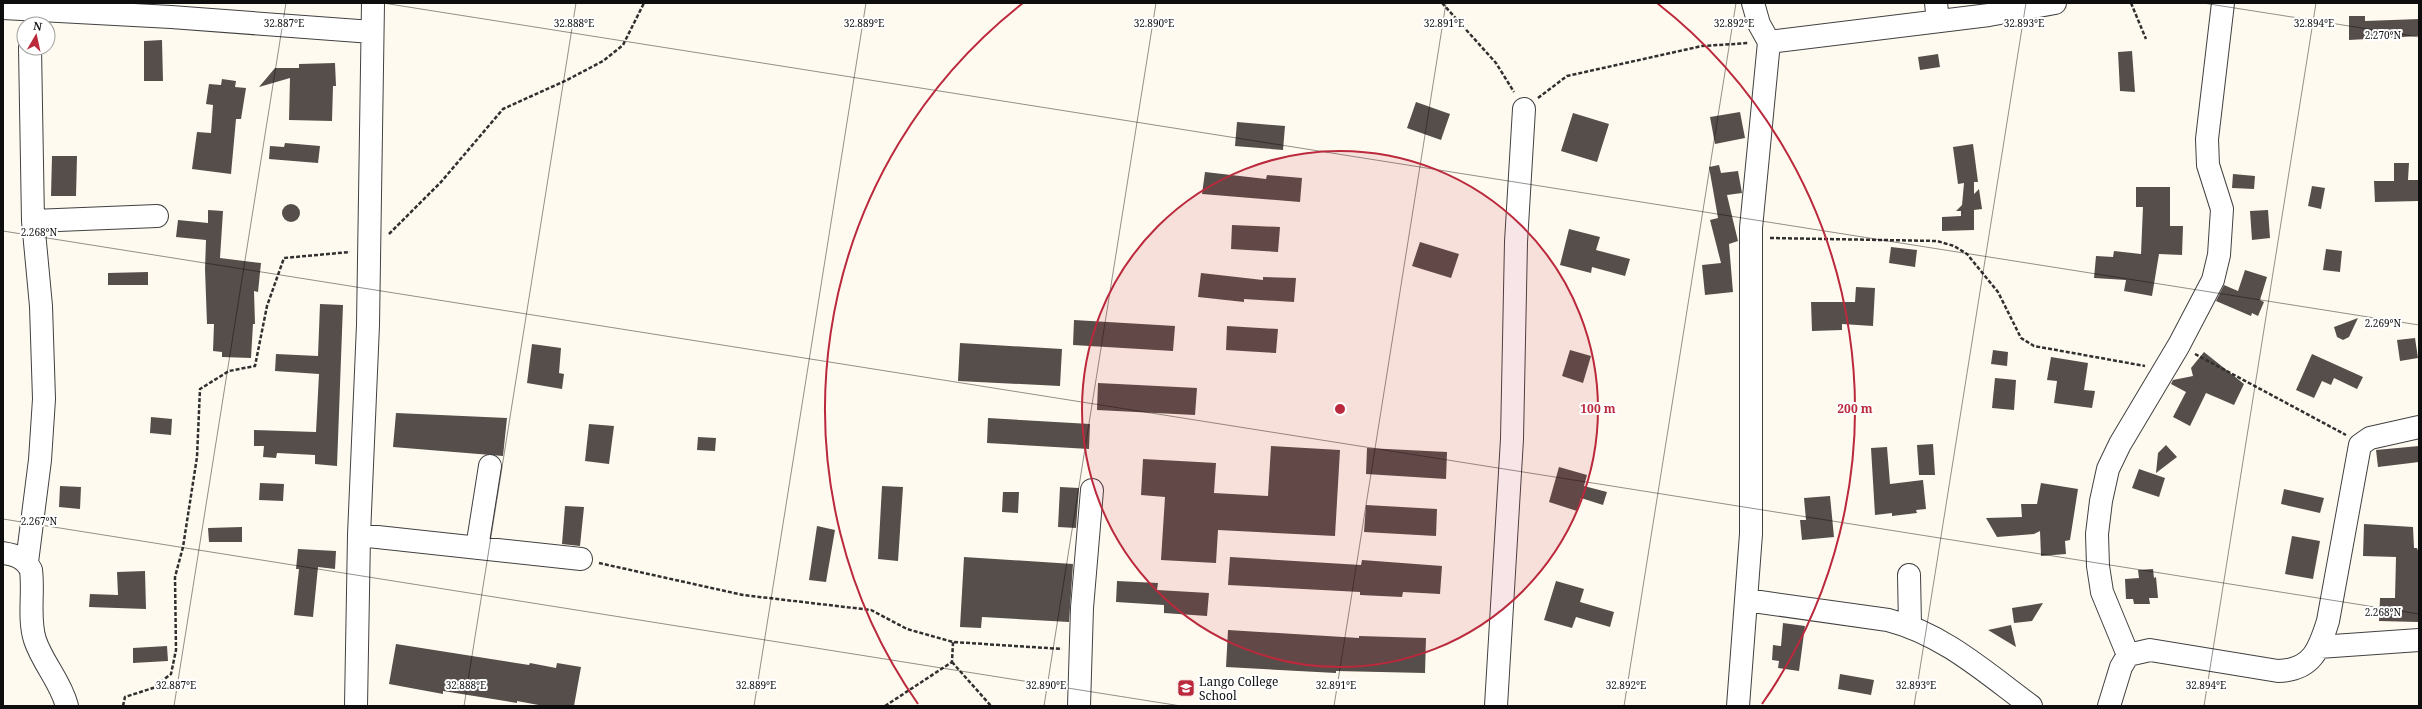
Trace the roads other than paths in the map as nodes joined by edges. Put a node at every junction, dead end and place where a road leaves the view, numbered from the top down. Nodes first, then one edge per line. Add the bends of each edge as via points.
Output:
1 (373, 3) edge
2 (1753, 3) edge
3 (2055, 3) edge
4 (2223, 3) edge
5 (3, 8) edge
6 (1937, 12) edge
7 (26, 16) edge
8 (56, 17) edge
9 (372, 32) junction
10 (1768, 42) junction
11 (30, 56) edge
12 (1524, 108) road end
13 (157, 216) dead end
14 (33, 221) junction
15 (2419, 427) edge
16 (490, 466) dead end
17 (1092, 490) dead end
18 (359, 535) junction
19 (477, 548) junction
20 (3, 553) edge
21 (580, 559) road end
22 (27, 562) junction
23 (1909, 575) dead end
24 (1746, 600) junction
25 (1910, 625) junction
26 (2419, 640) edge
27 (2319, 647) junction
28 (2128, 655) junction
29 (67, 706) edge
30 (356, 706) edge
31 (1079, 706) edge
32 (1496, 706) edge
33 (1738, 706) edge
34 (2031, 706) edge
35 (2109, 706) edge

1 - 9 street
2 - 10 street
3 - 6 street via 1989,15
4 - 28 street via 2207,139 2208,166 2222,209 2219,255 2213,280 2179,345 2120,444 2108,469 2101,500 2097,534 2102,592
5 - 7 street
6 - 10 street
8 - 9 street via 171,17
9 - 18 street via 369,251
10 - 24 street via 1751,238 1751,534
11 - 14 street
12 - 32 street via 1516,242 1512,439
13 - 14 street
14 - 22 street via 41,306 44,399 40,460
15 - 27 street via 2370,438 2363,442 2359,449 2328,621
16 - 19 street
17 - 31 street via 1080,650
18 - 19 street
18 - 30 street
19 - 21 street
20 - 22 street
22 - 29 street via 32,580 35,640 62,687
23 - 25 street
24 - 25 street
24 - 33 street
25 - 34 street via 1957,651
26 - 27 street
27 - 28 street via 2304,665 2291,671 2150,650
28 - 35 street via 2121,667

